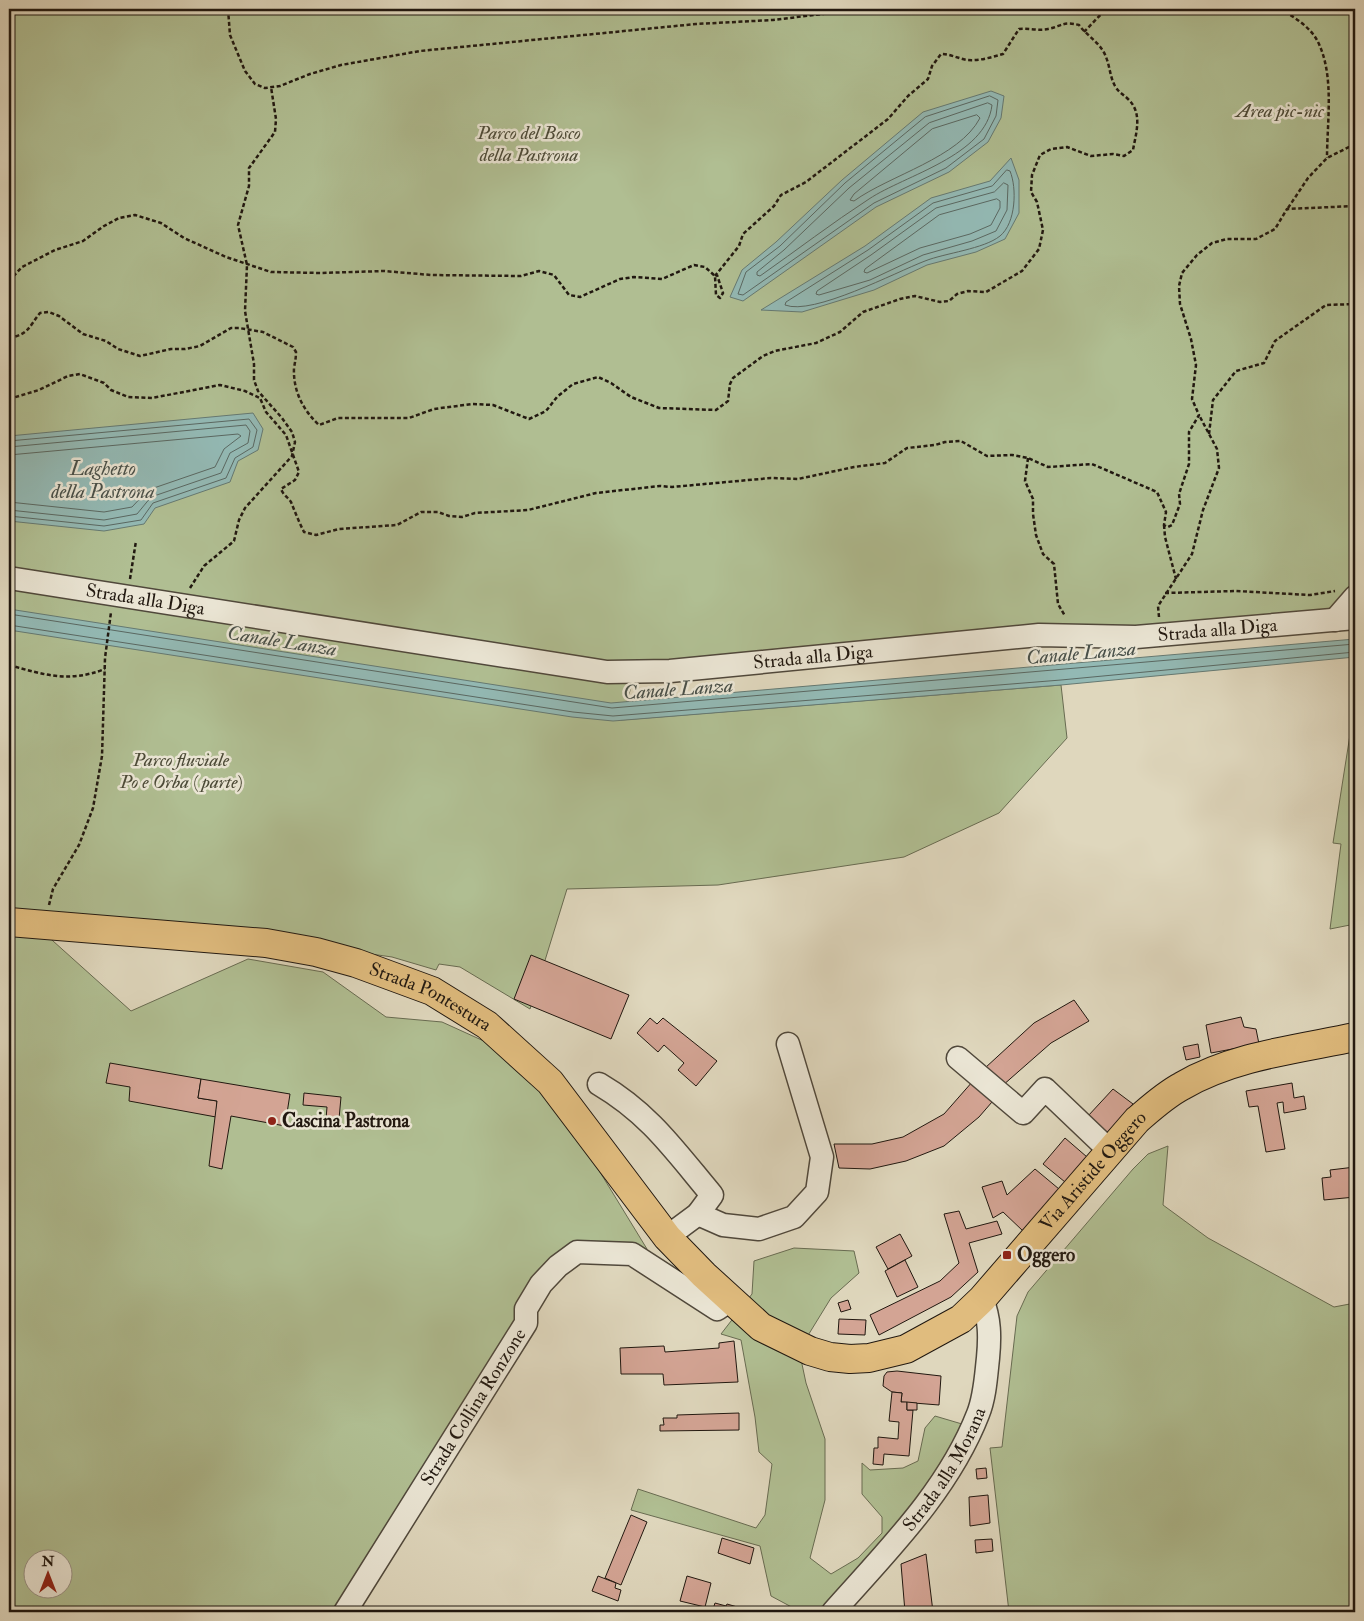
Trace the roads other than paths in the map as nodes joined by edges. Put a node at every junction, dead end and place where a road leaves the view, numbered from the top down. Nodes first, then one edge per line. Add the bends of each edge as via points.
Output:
1 (9, 578) edge
2 (1347, 593) edge
3 (1345, 619) edge
4 (9, 922) edge
5 (1355, 1037) edge
6 (788, 1044) dead end
7 (958, 1058) dead end
8 (599, 1084) dead end
9 (1110, 1151) junction
10 (698, 1214) junction
11 (667, 1237) junction
12 (732, 1299) junction
13 (982, 1299) junction
14 (345, 1612) edge
15 (833, 1612) edge

1 - 3 street, Strada alla Diga via 120,602 178,606 608,672 670,671 1039,635 1160,635
2 - 3 street
4 - 11 main road, Strada Pontestura via 266,943 356,963 432,991 487,1025 550,1082
5 - 9 main road, Via Aristide Oggero via 1246,1060 1183,1085 1136,1120
6 - 10 street via 822,1157 817,1192 794,1217 759,1228 723,1225
7 - 9 street via 1023,1113 1045,1089
8 - 10 street via 620,1096 651,1122 712,1196
9 - 13 main road, Via Aristide Oggero
10 - 11 street
11 - 12 main road, Strada Pontestura
12 - 13 main road, Via Aristide Oggero via 761,1327 792,1344 830,1357 869,1358 906,1349 961,1319
12 - 14 street, Strada Collina Ronzone via 718,1309 632,1254 577,1252 558,1266 541,1284 526,1309 526,1323
13 - 15 street, Strada alla Morana via 990,1326 986,1377 979,1412 964,1446 929,1501

